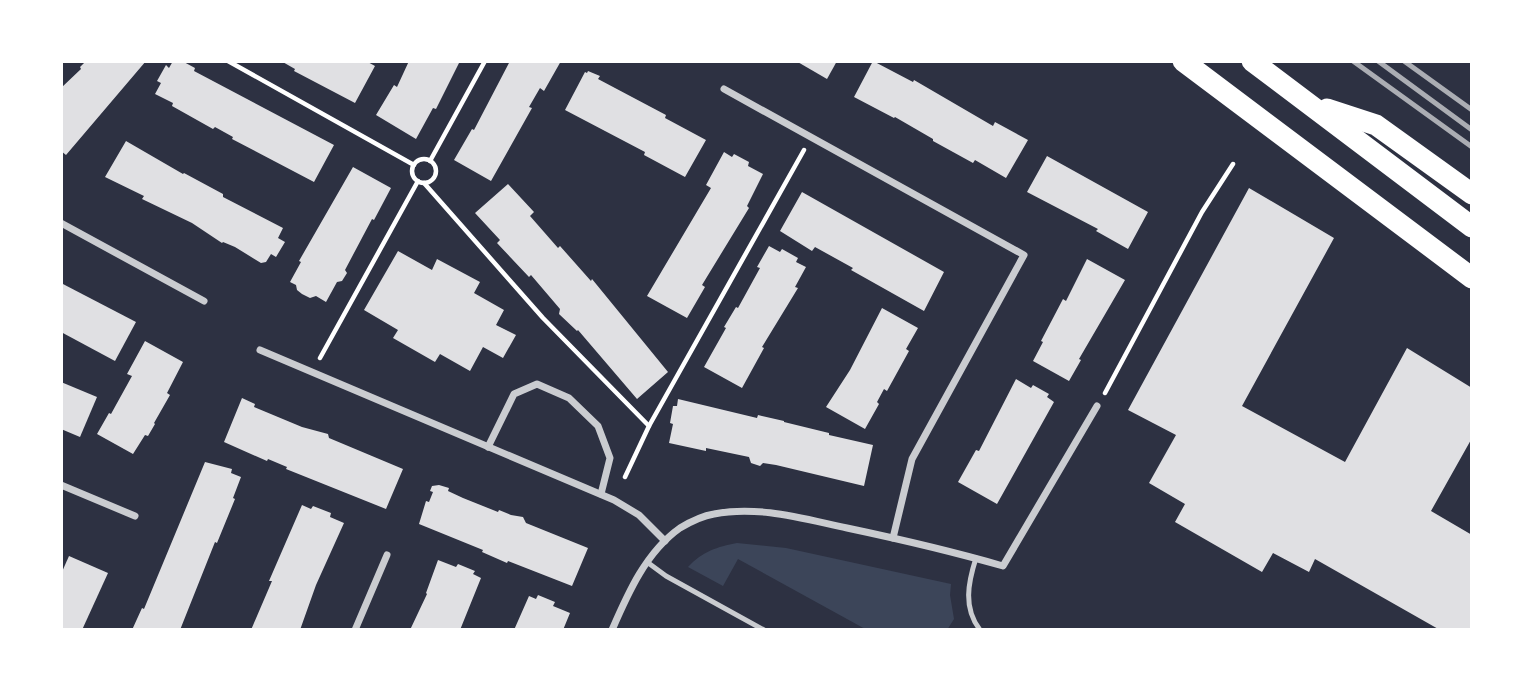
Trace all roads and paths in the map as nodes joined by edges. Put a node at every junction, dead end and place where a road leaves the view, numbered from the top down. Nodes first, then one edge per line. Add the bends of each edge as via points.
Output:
1 (228, 61) edge
2 (485, 61) edge
3 (1183, 61) edge
4 (1252, 61) edge
5 (724, 89) dead end
6 (1308, 103) junction
7 (812, 137) junction
8 (430, 161) junction
9 (414, 164) junction
10 (1233, 164) dead end
11 (421, 182) junction
12 (1472, 194) edge
13 (61, 223) edge
14 (1472, 227) edge
15 (1472, 278) edge
16 (204, 301) dead end
17 (260, 350) dead end
18 (312, 373) junction
19 (1097, 406) joint
20 (649, 425) junction
21 (488, 447) junction
22 (61, 485) edge
23 (601, 494) junction
24 (614, 500) junction
25 (135, 516) dead end
26 (893, 538) junction
27 (664, 541) junction
28 (387, 555) dead end
29 (976, 558) junction
30 (647, 562) junction
31 (977, 628) edge
32 (355, 630) edge
33 (612, 630) edge
34 (764, 630) edge

1 - 9 path
2 - 8 path
3 - 15 highway
4 - 6 highway
5 - 7 street
6 - 12 highway via 1376,125
6 - 14 highway
7 - 20 path
7 - 26 street via 1024,256 912,459
8 - 9 path
8 - 11 path via 435,174 430,181
9 - 11 path via 412,174
10 - 19 path via 1202,212
11 - 18 path
11 - 20 path via 543,318
13 - 16 street
17 - 18 street
18 - 21 street
19 - 29 street via 1003,566
20 - 24 path
21 - 23 street
21 - 23 street via 514,394 537,384 569,398 598,426 610,458
22 - 25 street
23 - 24 street
24 - 27 street via 639,515
26 - 27 street via 751,512 714,513 696,519
26 - 29 street
27 - 30 street
28 - 32 street
29 - 31 lane via 968,593
30 - 33 street
30 - 34 lane

